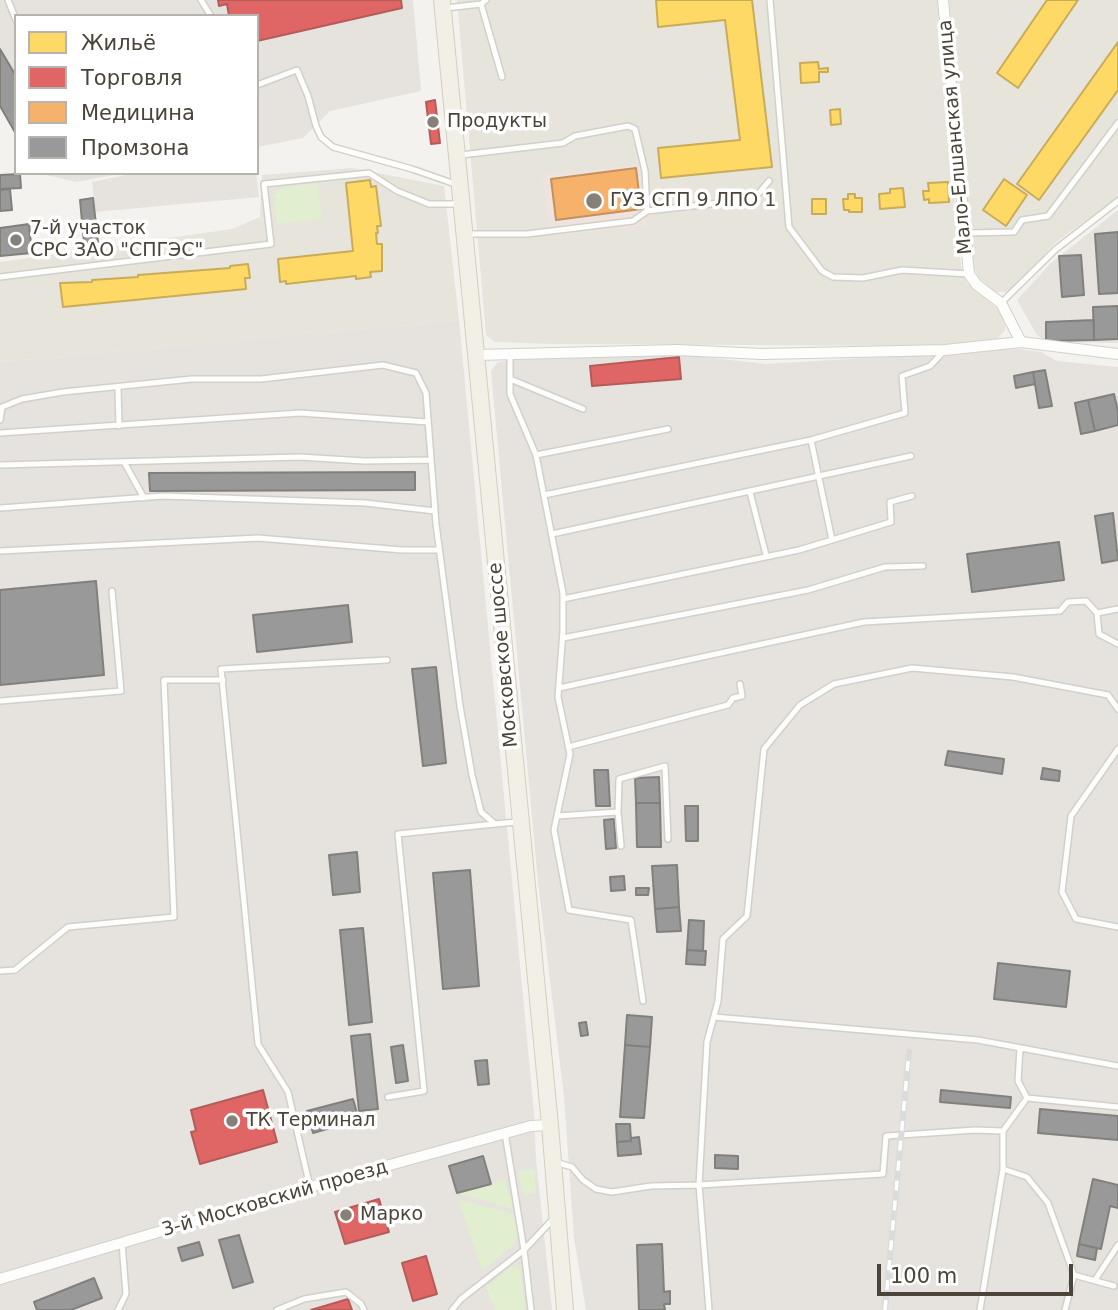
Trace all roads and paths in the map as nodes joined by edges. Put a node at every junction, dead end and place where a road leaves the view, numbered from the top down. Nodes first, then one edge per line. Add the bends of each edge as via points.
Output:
1 (770, 0) edge
2 (943, 0) edge
3 (484, 2) edge
4 (442, 4) edge
5 (502, 77) dead end
6 (259, 84) edge
7 (1118, 123) edge
8 (458, 155) junction
9 (769, 181) dead end
10 (461, 187) junction
11 (1118, 201) edge
12 (462, 204) junction
13 (647, 211) junction
14 (965, 233) junction
15 (465, 234) junction
16 (969, 274) junction
17 (0, 277) edge
18 (1000, 303) junction
19 (1021, 342) junction
20 (945, 350) junction
21 (510, 353) junction
22 (1118, 354) edge
23 (476, 355) junction
24 (510, 379) junction
25 (118, 388) junction
26 (583, 409) dead end
27 (0, 420) edge
28 (428, 422) junction
29 (118, 426) junction
30 (668, 429) dead end
31 (0, 433) edge
32 (811, 440) junction
33 (536, 455) junction
34 (911, 456) dead end
35 (431, 460) junction
36 (124, 462) junction
37 (0, 465) edge
38 (819, 477) junction
39 (750, 492) junction
40 (544, 495) junction
41 (912, 496) dead end
42 (144, 498) junction
43 (0, 508) edge
44 (435, 511) junction
45 (552, 534) junction
46 (832, 540) junction
47 (439, 550) junction
48 (0, 551) edge
49 (766, 555) junction
50 (923, 566) dead end
51 (111, 591) dead end
52 (563, 599) junction
53 (1118, 610) edge
54 (1097, 613) junction
55 (563, 638) junction
56 (1118, 643) edge
57 (387, 660) dead end
58 (223, 680) junction
59 (740, 684) dead end
60 (559, 688) junction
61 (0, 701) edge
62 (1118, 709) edge
63 (568, 747) junction
64 (1118, 748) edge
65 (618, 812) junction
66 (557, 816) junction
67 (520, 821) junction
68 (495, 824) junction
69 (668, 839) dead end
70 (621, 846) dead end
71 (1118, 928) edge
72 (0, 971) edge
73 (643, 1001) dead end
74 (714, 1017) junction
75 (1020, 1048) junction
76 (1118, 1066) edge
77 (388, 1097) dead end
78 (1027, 1098) junction
79 (1118, 1107) edge
80 (550, 1125) junction
81 (1003, 1131) junction
82 (505, 1133) junction
83 (553, 1162) junction
84 (1003, 1169) junction
85 (699, 1185) junction
86 (310, 1187) junction
87 (556, 1216) junction
88 (122, 1243) junction
89 (1118, 1245) edge
90 (524, 1250) junction
91 (1074, 1275) junction
92 (0, 1279) edge
93 (1095, 1280) junction
94 (1114, 1286) dead end
95 (118, 1310) edge
96 (277, 1310) edge
97 (363, 1310) edge
98 (452, 1310) edge
99 (531, 1310) edge
100 (565, 1310) edge
101 (709, 1310) edge
102 (980, 1310) edge
103 (1065, 1310) edge

1 - 16 lane via 789,228 822,271 833,277 863,278 902,270
2 - 14 street, Мало-Елшанская улица
3 - 4 lane
3 - 5 lane
4 - 8 main road, Московское шоссе
6 - 10 lane via 298,70 321,137 333,147
7 - 14 lane via 1048,216 1022,220 1014,232
8 - 10 main road, Московское шоссе
8 - 13 lane via 563,143 575,136 628,126 635,129 645,172
9 - 13 lane via 747,200
10 - 12 main road, Московское шоссе
11 - 18 lane via 1056,249
12 - 15 main road, Московское шоссе
12 - 17 lane via 429,204 369,173 264,184 271,244
13 - 15 lane via 633,221 527,234
14 - 16 street, Мало-Елшанская улица
15 - 23 main road, Московское шоссе
16 - 18 street
18 - 19 street
19 - 20 street
19 - 22 street
20 - 21 street
20 - 32 lane via 930,366 902,376 905,413
21 - 23 street
21 - 24 lane
23 - 67 main road, Московское шоссе
24 - 26 lane
24 - 33 lane via 510,394
25 - 27 lane via 22,399 2,407
25 - 28 lane via 383,365 416,373 426,393
25 - 29 lane
28 - 29 lane via 300,413
28 - 35 lane
29 - 31 lane
30 - 33 lane
32 - 38 lane
32 - 40 lane
33 - 40 lane
34 - 38 lane
35 - 36 lane via 300,457
35 - 44 lane
36 - 37 lane
36 - 42 lane
38 - 39 lane
38 - 46 lane
39 - 45 lane
39 - 49 lane
40 - 45 lane
41 - 46 lane via 890,502 891,522
42 - 43 lane
42 - 44 lane via 291,499
44 - 47 lane
45 - 52 lane
46 - 49 lane
47 - 48 lane via 258,538
47 - 68 lane via 472,775 481,813
49 - 52 lane
50 - 55 lane via 885,568 808,590
51 - 61 lane via 121,691
52 - 55 lane
53 - 54 lane
54 - 56 lane via 1099,634
54 - 60 lane via 1086,601 1068,602 1060,611 864,622
55 - 60 lane
57 - 58 lane via 221,669
58 - 72 lane via 164,680 174,917 68,927 15,970
58 - 86 lane via 258,1044 288,1092
59 - 63 lane via 742,696 727,705
60 - 63 lane
62 - 74 lane via 1108,695 1013,677 912,668 834,684 800,705 764,749 747,916 723,939
63 - 66 lane
64 - 71 lane via 1071,816 1062,892 1076,919
65 - 66 lane
65 - 69 lane via 619,779 665,766
65 - 70 lane
66 - 73 lane via 554,830 569,910 631,920
67 - 68 lane
67 - 80 main road, Московское шоссе
68 - 77 lane via 398,834 424,1091
74 - 75 lane via 978,1040
74 - 85 lane via 707,1042
75 - 76 lane
75 - 78 lane via 1018,1081
78 - 79 lane
78 - 81 lane
80 - 82 street, 3-й Московский проезд
80 - 83 main road, Московское шоссе
81 - 84 lane
81 - 85 lane via 886,1136 883,1174
82 - 86 street, 3-й Московский проезд
82 - 90 lane
83 - 85 lane via 572,1167 596,1189 612,1192
83 - 87 main road, Московское шоссе
84 - 91 lane via 1027,1177 1048,1203
84 - 102 lane
85 - 101 lane
86 - 88 street, 3-й Московский проезд
87 - 90 lane
87 - 100 main road, Московское шоссе
88 - 92 street, 3-й Московский проезд
88 - 95 lane via 126,1294
89 - 93 lane
90 - 98 lane
90 - 99 lane
91 - 93 lane
91 - 103 lane
93 - 94 lane
96 - 97 lane via 304,1299 346,1292

